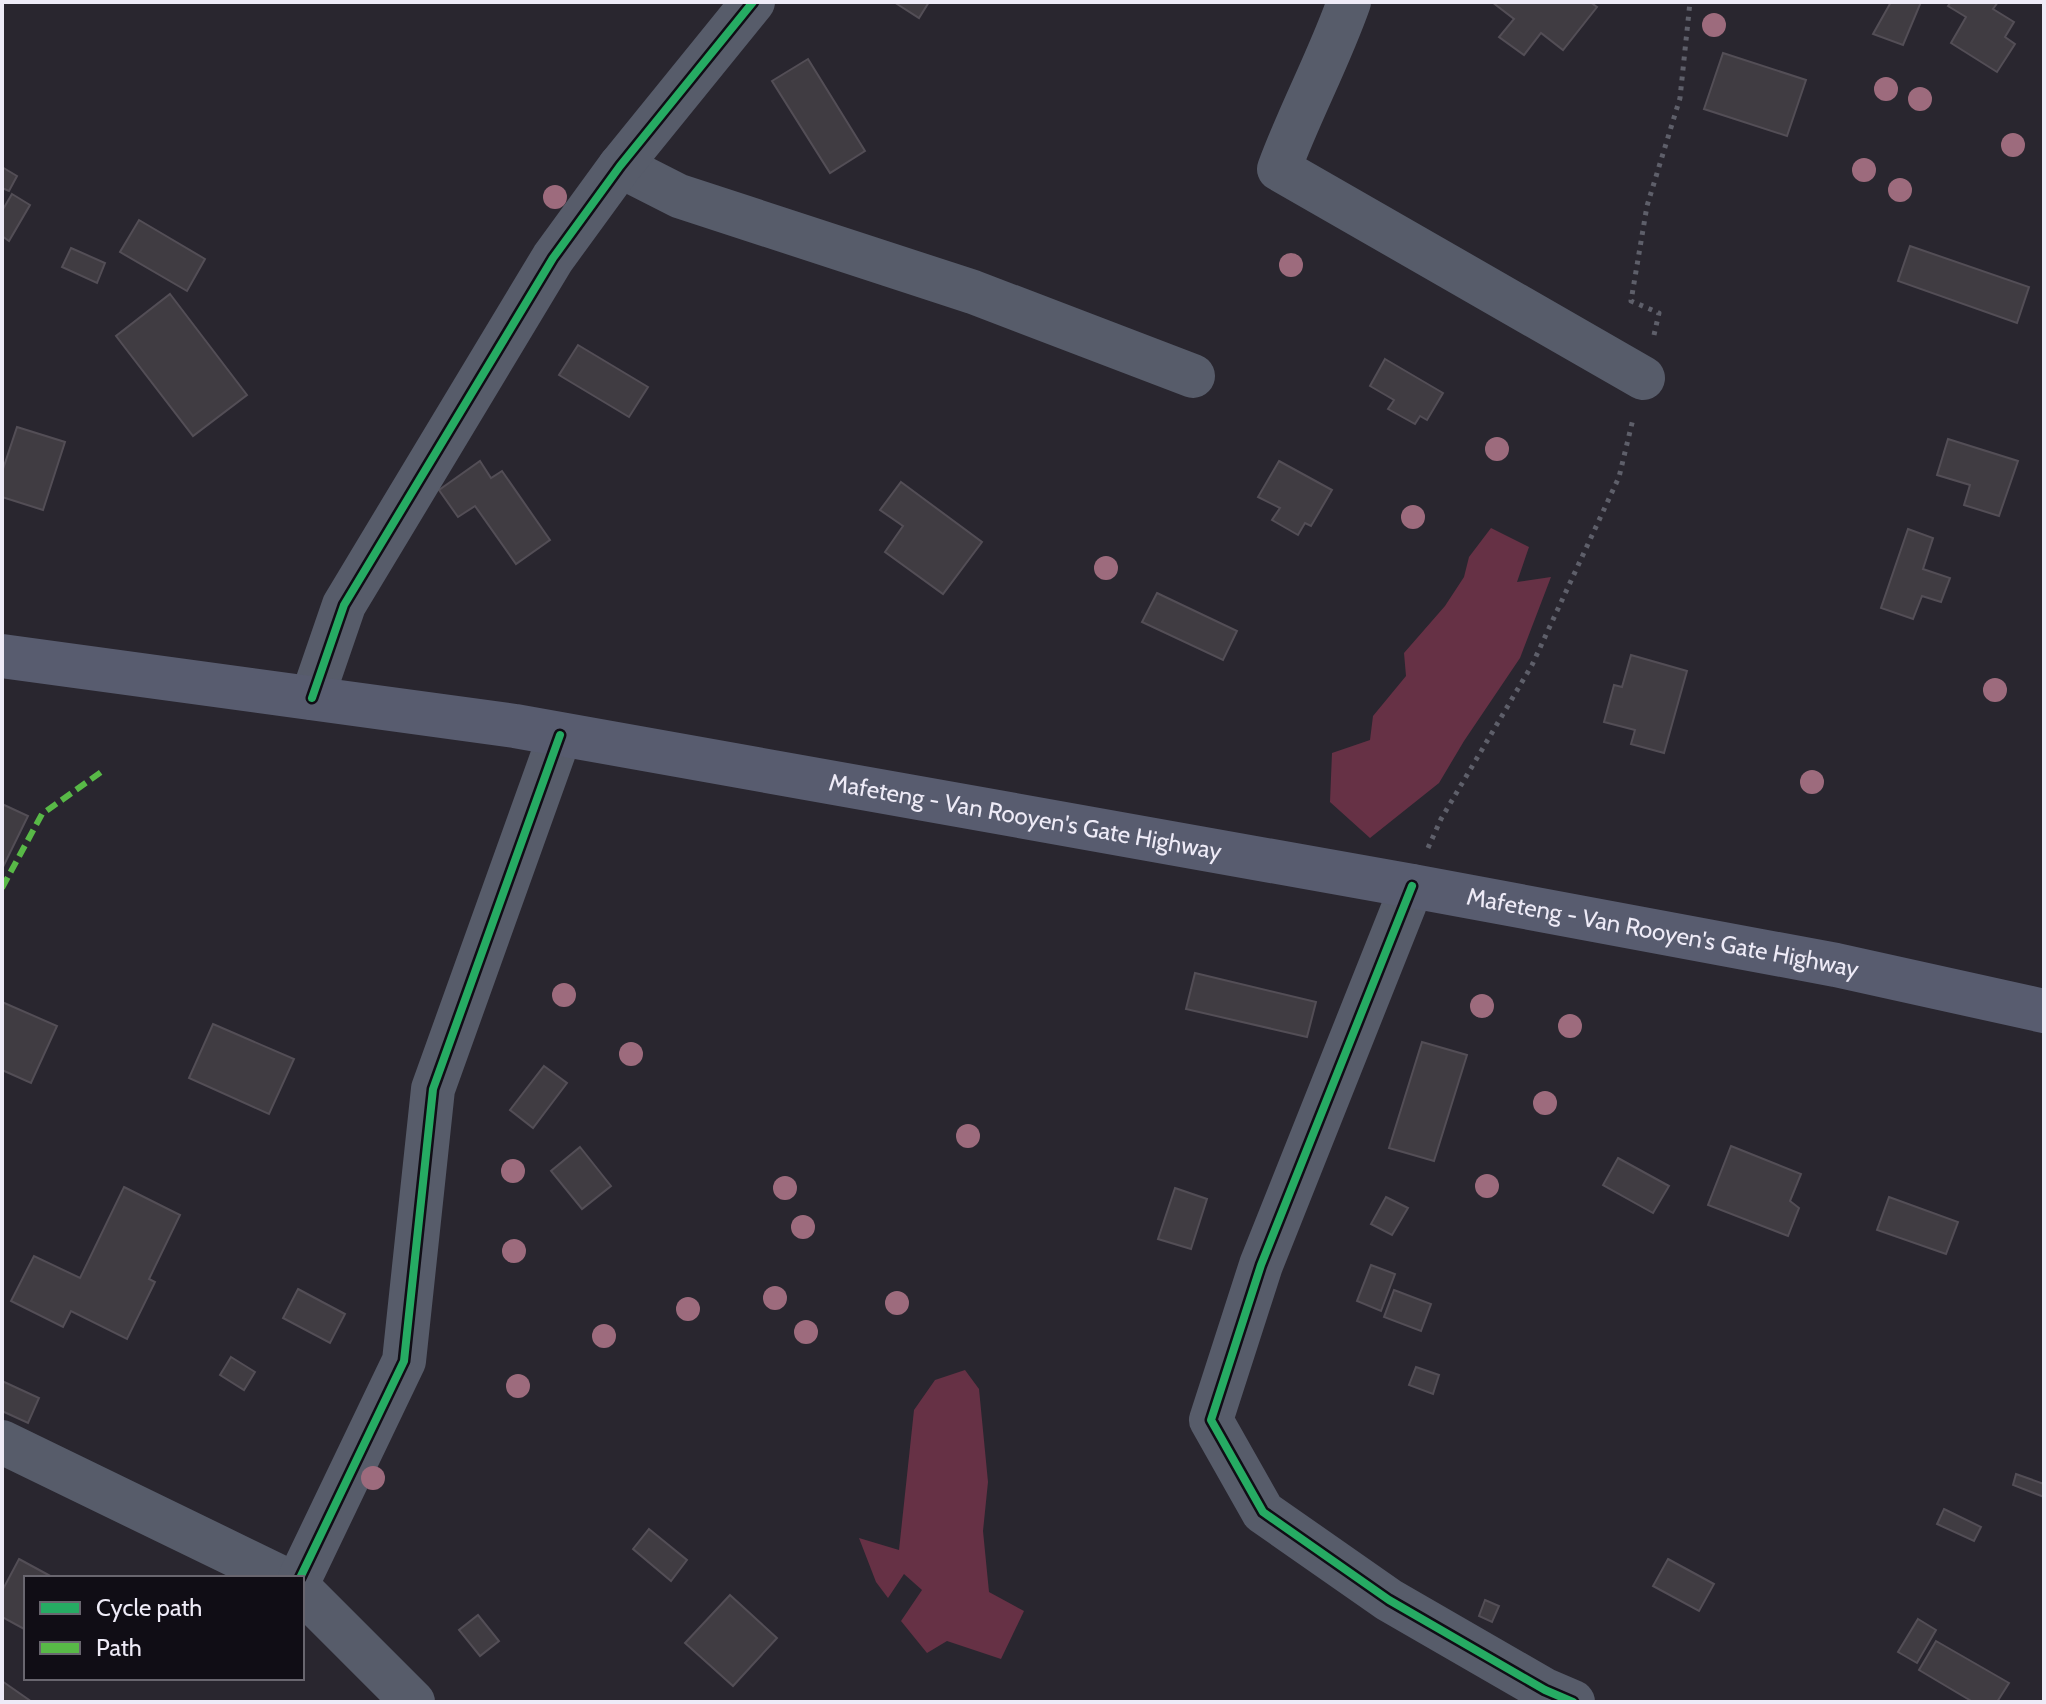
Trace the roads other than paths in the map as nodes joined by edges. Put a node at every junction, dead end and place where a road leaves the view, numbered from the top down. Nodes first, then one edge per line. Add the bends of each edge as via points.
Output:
1 (1349, 2) edge
2 (747, 4) edge
3 (620, 166) junction
4 (1193, 376) dead end
5 (1643, 378) road end
6 (2, 656) edge
7 (312, 698) junction
8 (560, 735) junction
9 (1412, 886) junction
10 (2044, 1011) edge
11 (2, 1442) edge
12 (278, 1576) edge
13 (301, 1576) edge
14 (304, 1593) edge
15 (413, 1702) edge
16 (1573, 1702) edge

1 - 5 street via 1279,169
2 - 3 street
3 - 4 street via 679,196 973,292
3 - 7 street via 553,258 344,605
6 - 7 main road, Mafeteng - Van Rooyen's Gate Highway
7 - 8 main road, Mafeteng - Van Rooyen's Gate Highway
8 - 9 main road, Mafeteng - Van Rooyen's Gate Highway
8 - 13 street via 433,1089 404,1361
9 - 10 main road, Mafeteng - Van Rooyen's Gate Highway via 1836,965
9 - 16 street via 1261,1265 1211,1420 1263,1512 1389,1600
11 - 12 street
14 - 15 street

